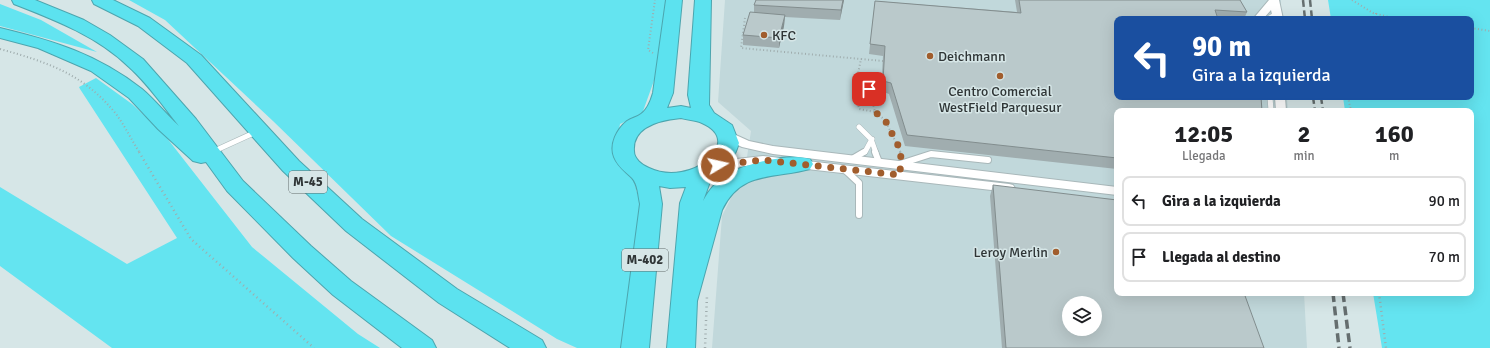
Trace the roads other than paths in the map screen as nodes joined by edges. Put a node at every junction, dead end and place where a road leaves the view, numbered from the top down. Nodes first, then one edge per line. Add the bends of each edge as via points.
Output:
1 (20, 0) edge
2 (100, 0) edge
3 (117, 0) edge
4 (674, 0) edge
5 (703, 0) edge
6 (1274, 1) edge
7 (1261, 16) edge
8 (1278, 16) edge
9 (144, 22) junction
10 (0, 32) edge
11 (650, 117) junction
12 (706, 117) junction
13 (859, 128) dead end
14 (259, 131) junction
15 (727, 135) junction
16 (872, 139) junction
17 (210, 153) junction
18 (852, 159) junction
19 (988, 160) dead end
20 (879, 162) junction
21 (802, 164) junction
22 (900, 164) junction
23 (843, 169) junction
24 (710, 170) junction
25 (641, 174) junction
26 (235, 186) junction
27 (1114, 191) edge
28 (1114, 200) edge
29 (859, 215) dead end
30 (684, 305) junction
31 (422, 348) edge
32 (532, 348) edge
33 (635, 348) edge
34 (681, 348) edge

1 - 17 highway via 78,24 104,39 136,63 189,124
2 - 9 highway, M-45
3 - 9 highway
4 - 11 highway, M-402 via 663,93
5 - 12 highway via 698,95
6 - 7 street
6 - 8 street
9 - 14 highway, M-45 via 194,59
10 - 26 highway via 66,52 98,66 118,79
11 - 12 highway via 674,112
11 - 25 highway, M-402 via 633,128 624,138 623,144 626,161
12 - 15 highway via 721,126
13 - 16 lane
14 - 17 lane
14 - 32 highway, M-45 via 291,166 354,225 448,296
15 - 18 street via 746,144 766,149
15 - 24 highway, M-402 via 727,153
16 - 18 lane via 865,152
16 - 20 lane
17 - 26 highway
18 - 20 street
19 - 22 lane via 931,154
20 - 22 street
21 - 23 street
21 - 24 street via 763,160
21 - 30 highway via 756,170 733,180 721,189 710,210
22 - 27 street
23 - 28 street
23 - 29 lane via 859,183
24 - 25 highway via 680,180 665,180
24 - 30 highway, M-402 via 691,202
25 - 33 highway, M-402 via 648,186 651,204
26 - 31 highway via 342,288
30 - 34 highway, M-402

